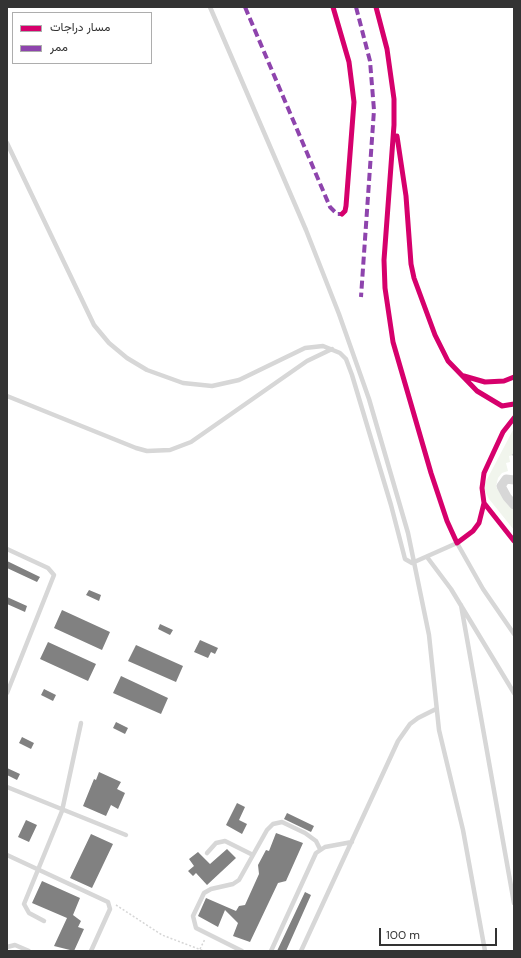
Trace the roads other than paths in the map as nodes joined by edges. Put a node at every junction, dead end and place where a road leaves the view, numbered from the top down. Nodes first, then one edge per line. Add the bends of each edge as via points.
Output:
1 (210, 7) edge
2 (7, 143) edge
3 (332, 349) junction
4 (7, 396) edge
5 (514, 480) edge
6 (514, 505) edge
7 (7, 549) edge
8 (427, 557) junction
9 (416, 562) junction
10 (461, 606) junction
11 (514, 634) edge
12 (514, 692) edge
13 (7, 693) edge
14 (436, 709) junction
15 (81, 723) dead end
16 (7, 787) edge
17 (62, 811) junction
18 (126, 835) dead end
19 (352, 842) junction
20 (320, 849) junction
21 (207, 853) dead end
22 (253, 855) junction
23 (7, 856) edge
24 (38, 870) junction
25 (514, 903) edge
26 (44, 921) dead end
27 (7, 947) edge
28 (29, 951) edge
29 (91, 951) edge
30 (242, 951) edge
31 (271, 951) edge
32 (301, 951) edge
33 (485, 951) edge

1 - 9 lane via 306,230 339,314 369,399
2 - 3 lane via 90,318 109,343 127,358 147,370 183,383 212,386 239,380 305,348 323,346
3 - 4 lane via 307,361 191,442 170,450 136,448
3 - 9 lane via 346,359 352,375 391,505 403,556 408,562
5 - 6 street via 506,479 501,486
7 - 13 lane via 48,568 54,575
8 - 9 lane
8 - 10 lane
8 - 11 lane via 457,543 476,578
9 - 14 lane via 429,635
10 - 12 lane
10 - 25 lane
14 - 19 lane via 418,718 403,732
14 - 33 lane via 463,830
15 - 17 lane
16 - 17 lane
17 - 18 lane
17 - 24 lane
19 - 20 lane
19 - 32 lane
20 - 22 lane via 309,835 277,822 270,826
20 - 31 lane via 313,858
21 - 22 lane via 221,840
22 - 30 lane via 236,882 211,888 204,893 193,916 194,924 199,931
23 - 24 lane
24 - 26 lane via 25,901 25,908
24 - 29 lane via 108,902 110,909
27 - 28 lane via 15,945

